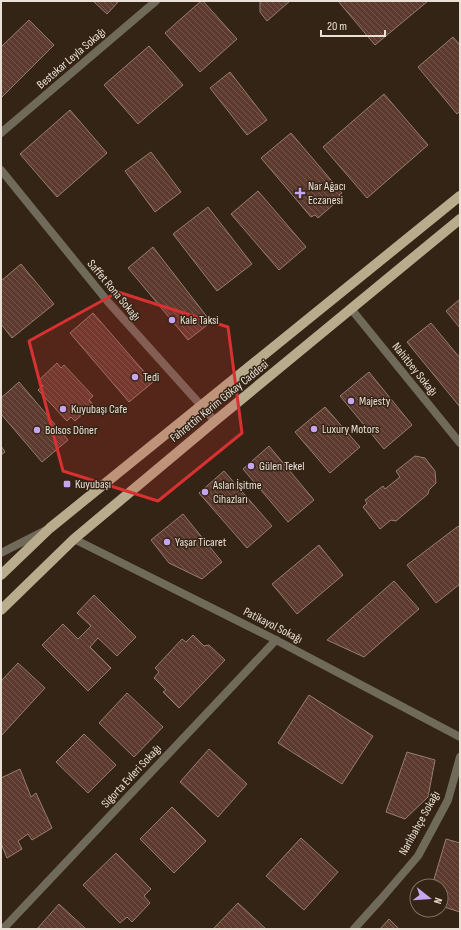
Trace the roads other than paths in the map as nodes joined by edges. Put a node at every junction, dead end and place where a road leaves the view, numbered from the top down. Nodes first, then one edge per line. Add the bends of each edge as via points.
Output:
1 (156, 1) edge
2 (1, 133) edge
3 (1, 170) edge
4 (460, 196) edge
5 (460, 220) edge
6 (352, 310) junction
7 (201, 405) junction
8 (215, 421) junction
9 (460, 443) edge
10 (50, 528) junction
11 (74, 539) junction
12 (1, 553) edge
13 (1, 575) edge
14 (1, 610) edge
15 (276, 640) junction
16 (460, 737) edge
17 (460, 757) edge
18 (3, 929) edge
19 (354, 929) edge

1 - 2 street, Bestekar Leyla Sokağı
3 - 7 street, Saffet Rona Sokağı via 108,303
4 - 7 main road, Fahrettin Kerim Gökay Caddesi
5 - 6 main road, Fahrettin Kerim Gökay Caddesi
6 - 8 main road, Fahrettin Kerim Gökay Caddesi
6 - 9 street, Nahitbey Sokağı
7 - 8 street, Saffet Rona Sokağı
7 - 10 main road, Fahrettin Kerim Gökay Caddesi
8 - 11 main road, Fahrettin Kerim Gökay Caddesi
10 - 12 street
10 - 13 main road, Fahrettin Kerim Gökay Caddesi
11 - 14 main road, Fahrettin Kerim Gökay Caddesi
11 - 15 street, Patikayol Sokağı
15 - 16 street, Patikayol Sokağı
15 - 18 street, Sigorta Evleri Sokağı
17 - 19 street, Narlıbahçe Sokağı via 448,800 418,856

